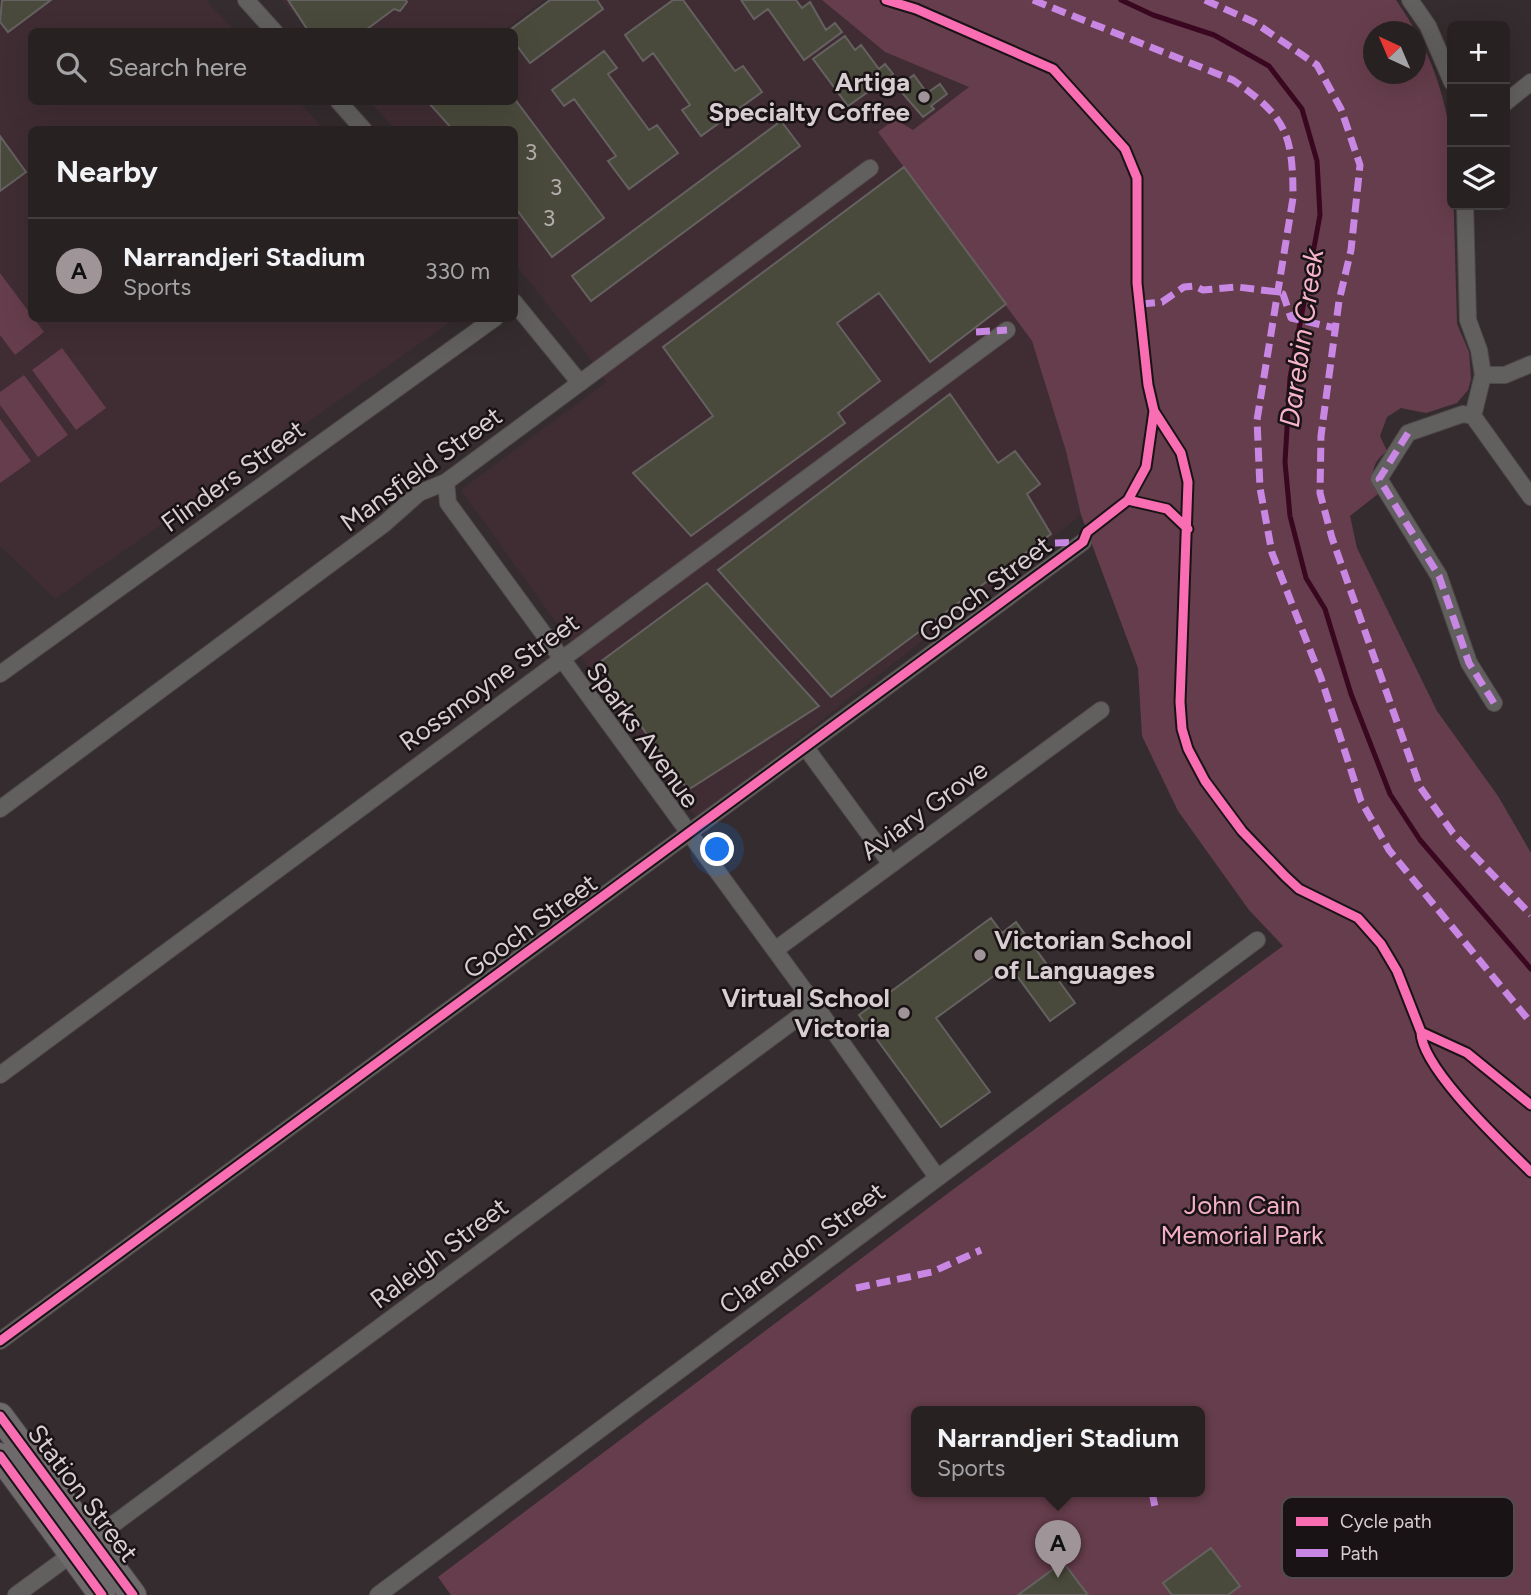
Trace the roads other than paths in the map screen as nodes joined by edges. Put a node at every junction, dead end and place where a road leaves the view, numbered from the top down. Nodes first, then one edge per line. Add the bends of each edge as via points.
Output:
1 (246, 0) edge
2 (1410, 0) edge
3 (271, 28) edge
4 (1447, 70) edge
5 (1529, 83) edge
6 (1510, 89) edge
7 (1510, 99) edge
8 (342, 105) edge
9 (360, 126) edge
10 (870, 168) dead end
11 (1465, 210) edge
12 (518, 308) edge
13 (489, 322) edge
14 (1007, 330) dead end
15 (1531, 364) edge
16 (1483, 375) junction
17 (580, 383) junction
18 (1474, 416) junction
19 (446, 482) junction
20 (1531, 497) edge
21 (1083, 542) dead end
22 (561, 659) junction
23 (0, 674) edge
24 (1494, 703) dead end
25 (1101, 710) dead end
26 (806, 748) junction
27 (0, 808) edge
28 (690, 834) junction
29 (891, 864) junction
30 (1257, 940) dead end
31 (775, 950) junction
32 (815, 1005) junction
33 (0, 1075) edge
34 (937, 1177) junction
35 (0, 1340) edge
36 (0, 1416) edge
37 (0, 1456) edge
38 (82, 1547) junction
39 (16, 1595) edge
40 (102, 1595) edge
41 (133, 1595) edge
42 (378, 1595) edge

1 - 3 street
2 - 4 street via 1428,26
5 - 6 street
5 - 7 street
8 - 9 street
10 - 17 street, Mansfield Street
11 - 16 street via 1468,320
12 - 17 street
13 - 23 street, Flinders Street
14 - 22 street, Rossmoyne Street
15 - 16 street via 1505,375
16 - 18 street
17 - 19 street, Mansfield Street
18 - 20 street
18 - 24 street via 1463,414 1408,433 1379,480 1439,576 1469,663
19 - 22 street, Sparks Avenue via 448,503
19 - 27 street, Mansfield Street via 419,493 384,524
21 - 26 street, Gooch Street
22 - 28 street, Sparks Avenue
22 - 33 street, Rossmoyne Street
25 - 29 street, Aviary Grove
26 - 28 street, Gooch Street
26 - 29 street
28 - 31 street, Sparks Avenue
28 - 35 street, Gooch Street
29 - 31 street, Aviary Grove
30 - 34 street, Clarendon Street
31 - 32 street, Sparks Avenue
32 - 34 street, Sparks Avenue
32 - 38 street, Raleigh Street
34 - 42 street, Clarendon Street
36 - 38 main road, Station Street
37 - 38 main road, Station Street
38 - 39 street, Raleigh Street
38 - 40 main road, Station Street
38 - 41 main road, Station Street

